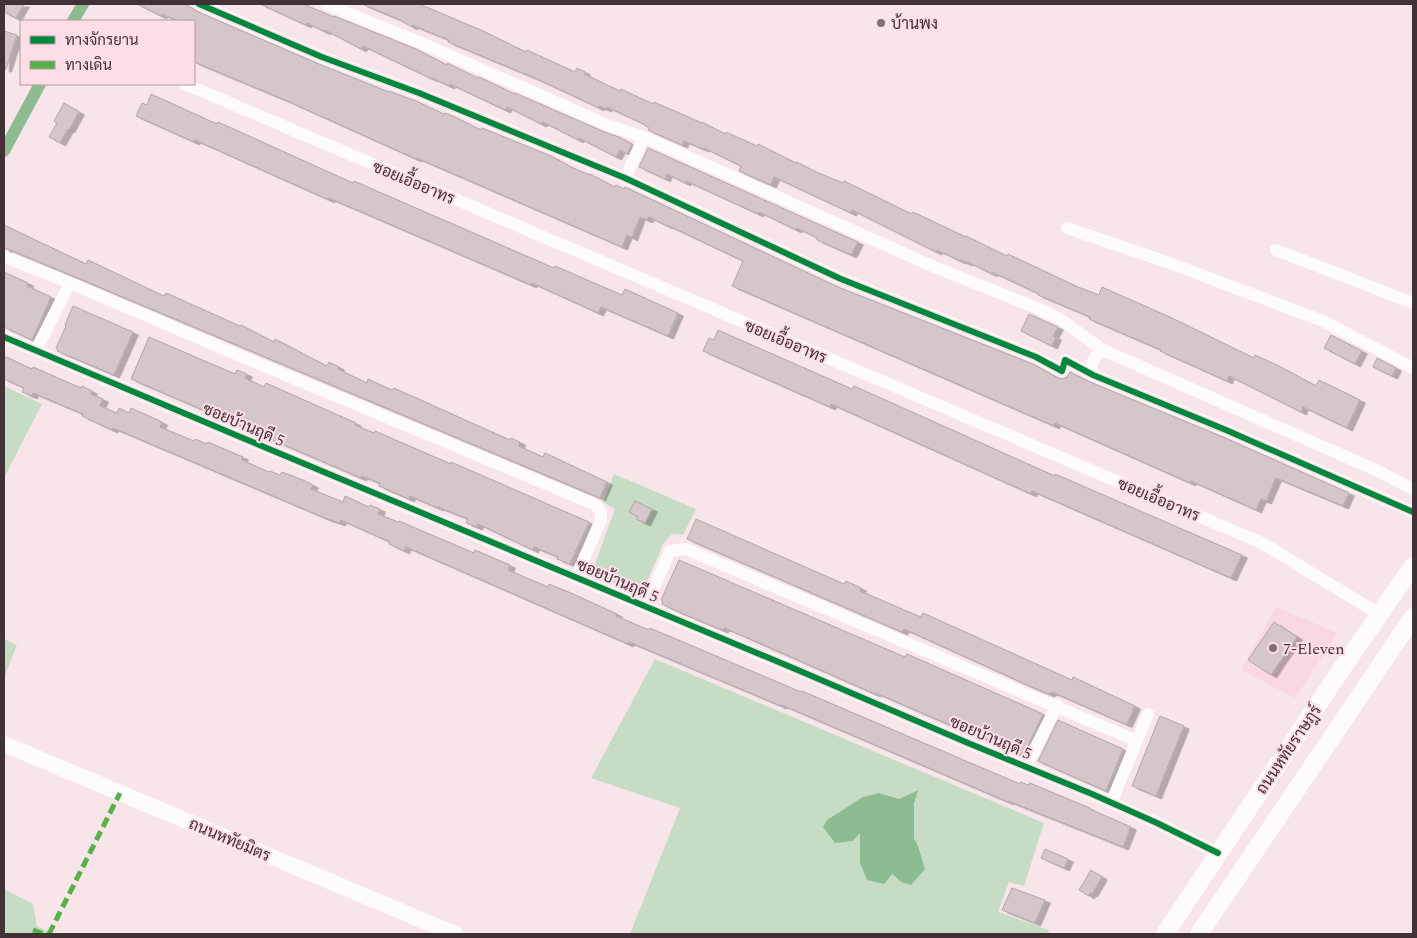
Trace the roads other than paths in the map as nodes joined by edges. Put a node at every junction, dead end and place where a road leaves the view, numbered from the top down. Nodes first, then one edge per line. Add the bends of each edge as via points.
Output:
1 (199, 4) edge
2 (326, 4) edge
3 (187, 85) edge
4 (644, 137) junction
5 (625, 178) junction
6 (1067, 228) dead end
7 (1276, 250) dead end
8 (5, 257) edge
9 (70, 283) junction
10 (1413, 303) edge
11 (4, 337) edge
12 (36, 350) junction
13 (1103, 350) junction
14 (1413, 368) edge
15 (1093, 375) junction
16 (1234, 409) junction
17 (1226, 430) junction
18 (1413, 489) edge
19 (1413, 512) edge
20 (1413, 566) edge
21 (576, 577) junction
22 (646, 606) junction
23 (1379, 614) junction
24 (1413, 617) edge
25 (1057, 705) junction
26 (1148, 714) dead end
27 (1137, 740) junction
28 (4, 744) edge
29 (1026, 767) junction
30 (1112, 802) junction
31 (1218, 853) junction
32 (455, 934) edge
33 (1165, 934) edge
34 (1199, 934) edge

1 - 5 street via 322,57 419,93
2 - 4 street via 610,126
3 - 23 street, ซอยเอื้ออาทร via 1262,544
4 - 5 street
4 - 13 street via 925,263 1037,308 1060,319
5 - 15 street via 841,279 1036,357 1062,371 1065,360
6 - 14 street via 1323,321
7 - 10 street
8 - 9 street
9 - 12 street
9 - 21 street via 594,504 602,513 601,520
11 - 12 street, ซอยบ้านฤดี 5
12 - 21 street, ซอยบ้านฤดี 5
13 - 15 street via 1091,366
13 - 16 street
15 - 17 street
16 - 17 street
16 - 18 street
17 - 19 street
20 - 23 main road, ถนนหทัยราษฎร์
21 - 22 street, ซอยบ้านฤดี 5
22 - 25 street via 670,551 686,550
22 - 29 street, ซอยบ้านฤดี 5
23 - 31 main road, ถนนหทัยราษฎร์
24 - 34 main road, ถนนหทัยราษฎร์
25 - 27 street
25 - 29 street
26 - 27 street
27 - 30 street
28 - 32 street, ถนนหทัยมิตร
29 - 30 street, ซอยบ้านฤดี 5
30 - 31 street, ซอยบ้านฤดี 5
31 - 33 main road, ถนนหทัยราษฎร์

